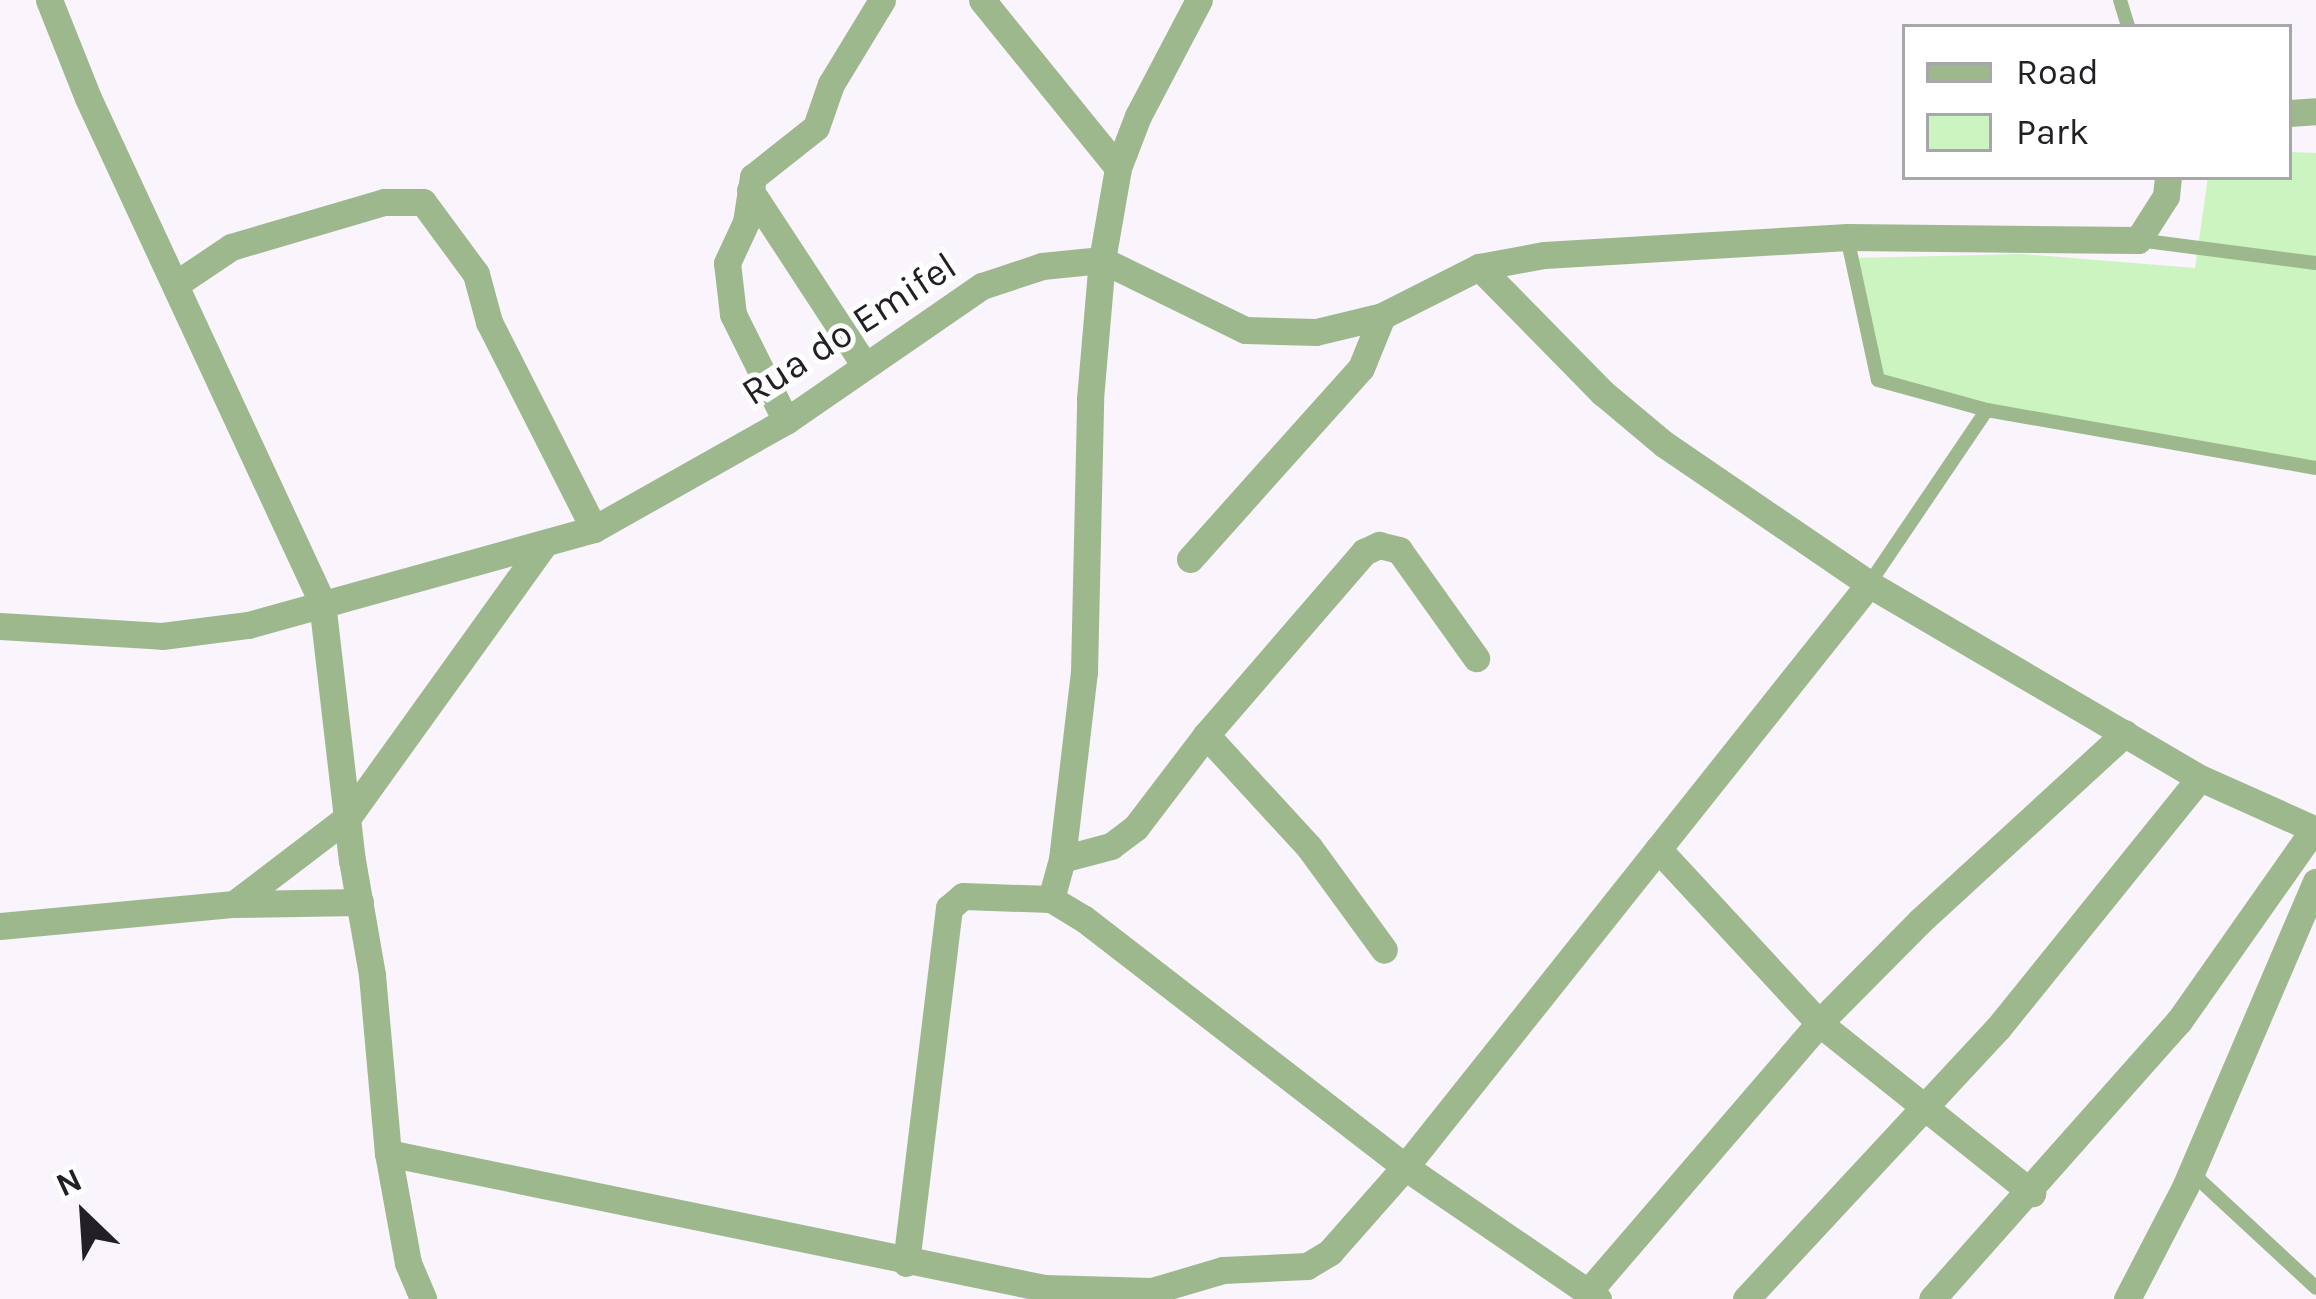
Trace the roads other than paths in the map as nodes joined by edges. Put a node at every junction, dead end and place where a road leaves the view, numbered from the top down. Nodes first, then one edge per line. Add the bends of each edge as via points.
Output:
1 (49, 0) edge
2 (882, 0) edge
3 (971, 0) edge
4 (982, 0) edge
5 (1199, 0) edge
6 (1118, 168) junction
7 (2168, 180) edge
8 (750, 190) junction
9 (1847, 237) junction
10 (2138, 240) junction
11 (1102, 260) junction
12 (2316, 263) edge
13 (1479, 267) junction
14 (176, 284) junction
15 (1382, 316) junction
16 (864, 364) junction
17 (1987, 410) junction
18 (786, 421) junction
19 (2316, 468) edge
20 (594, 529) junction
21 (545, 543) junction
22 (1190, 559) dead end
23 (1869, 584) junction
24 (322, 602) junction
25 (0, 626) edge
26 (1477, 658) dead end
27 (2125, 734) junction
28 (1206, 735) junction
29 (2200, 778) junction
30 (348, 817) junction
31 (2315, 830) edge
32 (1658, 849) junction
33 (1062, 859) junction
34 (2316, 882) edge
35 (1051, 899) junction
36 (359, 902) junction
37 (234, 904) junction
38 (0, 926) edge
39 (1384, 950) dead end
40 (1819, 1023) junction
41 (1925, 1106) junction
42 (388, 1153) junction
43 (1406, 1167) junction
44 (2192, 1172) junction
45 (2032, 1192) junction
46 (907, 1263) junction
47 (2316, 1288) edge
48 (1593, 1296) edge
49 (423, 1299) edge
50 (1746, 1299) edge
51 (1931, 1299) edge
52 (2127, 1299) edge

1 - 14 street
2 - 8 street via 831,83 816,127 753,176
3 - 4 street
4 - 6 street
5 - 6 street
6 - 11 street
7 - 10 street
8 - 16 street
8 - 18 street via 728,262 727,295
9 - 10 street
9 - 13 street via 1544,255
9 - 17 lane via 1878,380
10 - 12 lane
11 - 15 street via 1245,330 1316,332
11 - 16 street, Rua do Emifel via 1042,266 982,286
11 - 33 street via 1084,672
13 - 15 street
13 - 23 street via 1664,444
14 - 20 street via 231,247 384,202 423,202 476,274 489,322
14 - 24 street
15 - 22 street via 1360,368
16 - 18 street, Rua do Emifel
17 - 19 lane
17 - 23 lane
18 - 20 street, Rua do Emifel
20 - 21 street, Rua do Emifel
21 - 24 street, Rua do Emifel
21 - 30 street
23 - 27 street
23 - 32 street
24 - 25 street, Rua do Emifel via 248,625 162,636
24 - 30 street
26 - 28 street via 1399,550 1379,545 1351,563
27 - 29 street
27 - 40 street
28 - 33 street via 1136,827 1111,846
28 - 39 street via 1309,847
29 - 31 street
29 - 41 street
30 - 36 street
30 - 37 street
31 - 45 street via 2179,1022
32 - 40 street
32 - 43 street
33 - 35 street
34 - 44 street
35 - 43 street
35 - 46 street via 963,896 949,908
36 - 37 street
36 - 42 street
37 - 38 street
40 - 41 street
40 - 48 street
41 - 45 street
41 - 50 street
42 - 46 street
42 - 49 street via 408,1263
43 - 46 street via 1330,1252 1307,1266 1223,1270 1128,1292 1044,1288
43 - 48 street
44 - 47 lane
44 - 52 street
45 - 51 street

